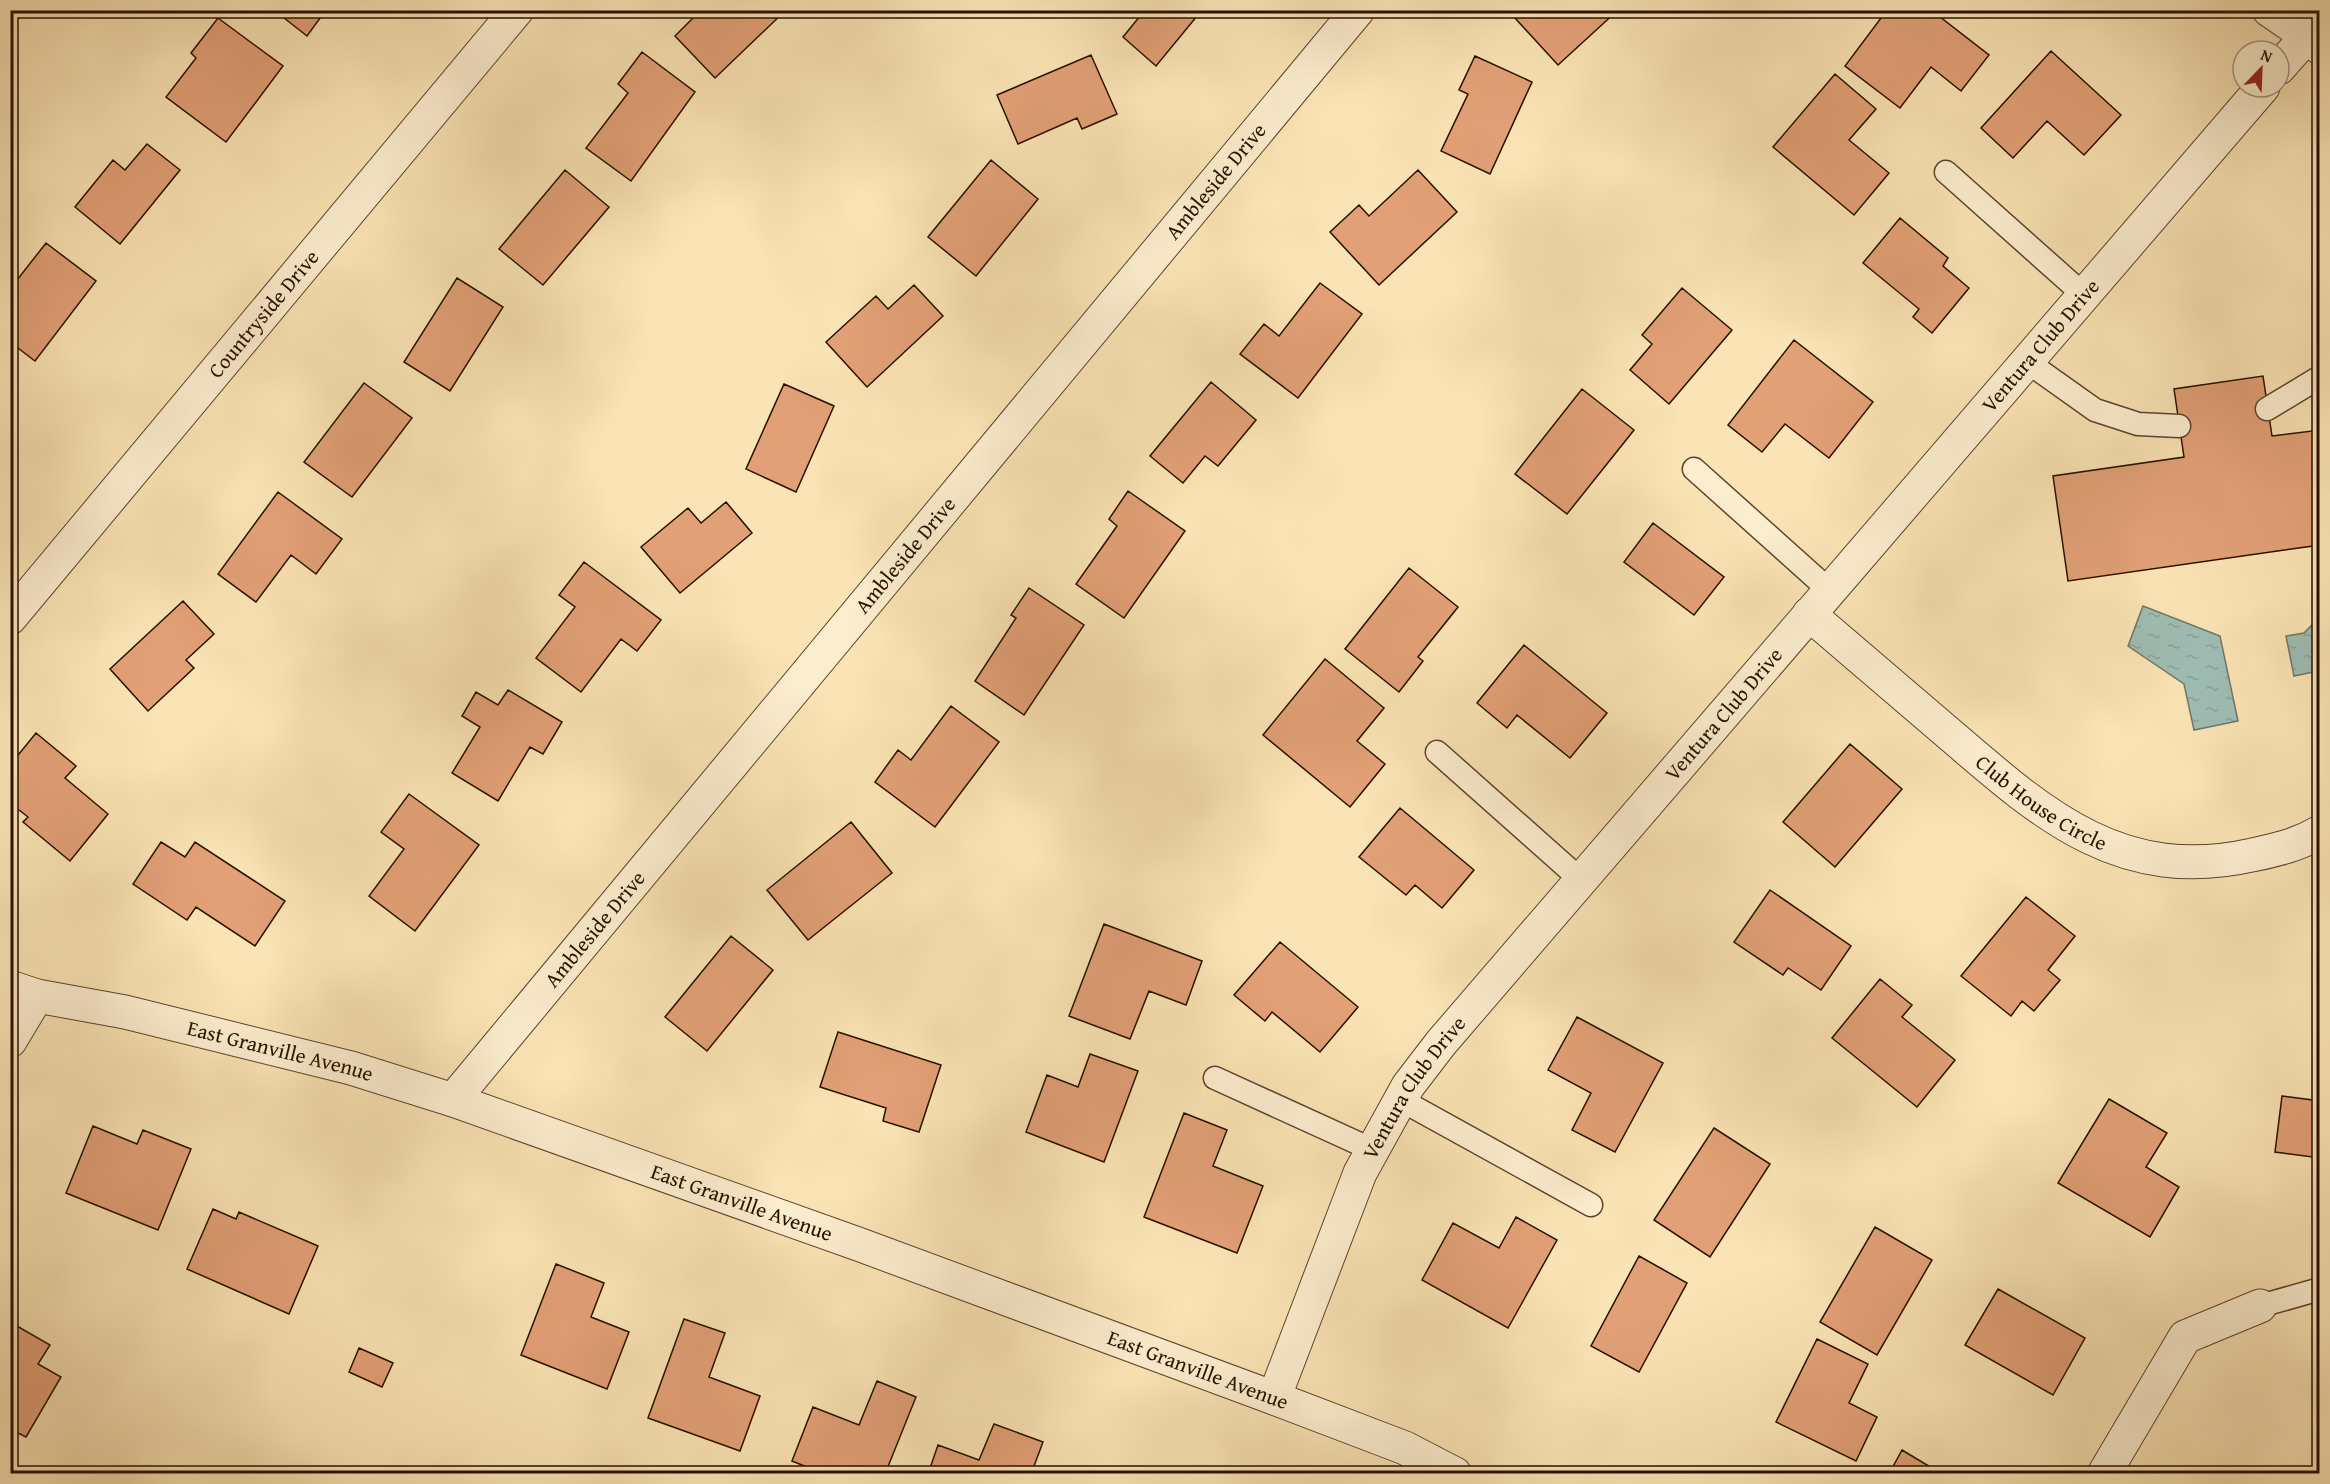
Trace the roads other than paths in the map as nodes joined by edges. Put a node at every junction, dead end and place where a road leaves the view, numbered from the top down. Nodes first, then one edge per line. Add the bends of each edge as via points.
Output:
1 (517, 10) edge
2 (1358, 10) edge
3 (2269, 10) edge
4 (2313, 42) edge
5 (2291, 59) edge
6 (2253, 99) edge
7 (1946, 172) dead end
8 (2084, 295) junction
9 (2026, 362) junction
10 (2319, 377) edge
11 (2268, 409) dead end
12 (2179, 426) dead end
13 (1695, 469) dead end
14 (1819, 602) junction
15 (10, 618) edge
16 (1437, 752) dead end
17 (2319, 832) edge
18 (1581, 880) junction
19 (24, 991) edge
20 (10, 1041) edge
21 (1215, 1078) dead end
22 (453, 1100) junction
23 (1401, 1100) junction
24 (1373, 1150) junction
25 (1590, 1204) dead end
26 (2319, 1289) edge
27 (2260, 1306) joint
28 (1274, 1398) junction
29 (1455, 1473) edge
30 (2104, 1473) edge

1 - 15 street, Countryside Drive
2 - 22 street, Ambleside Drive
3 - 4 street
4 - 5 street
6 - 8 street, Ventura Club Drive
7 - 8 lane
8 - 9 street, Ventura Club Drive
9 - 12 lane via 2096,410 2138,424
9 - 14 street, Ventura Club Drive
10 - 11 lane
13 - 14 lane
14 - 17 street, Club House Circle via 2017,792 2079,834 2145,857 2221,862 2299,844
14 - 18 street, Ventura Club Drive
16 - 18 lane
18 - 23 street, Ventura Club Drive via 1441,1043
19 - 20 street
19 - 22 street, East Granville Avenue via 351,1068
21 - 24 lane
22 - 28 street, East Granville Avenue
23 - 24 street, Ventura Club Drive
23 - 25 lane
24 - 28 street, Ventura Club Drive via 1360,1173
26 - 27 lane
27 - 30 street via 2186,1336
28 - 29 street, East Granville Avenue via 1405,1448

